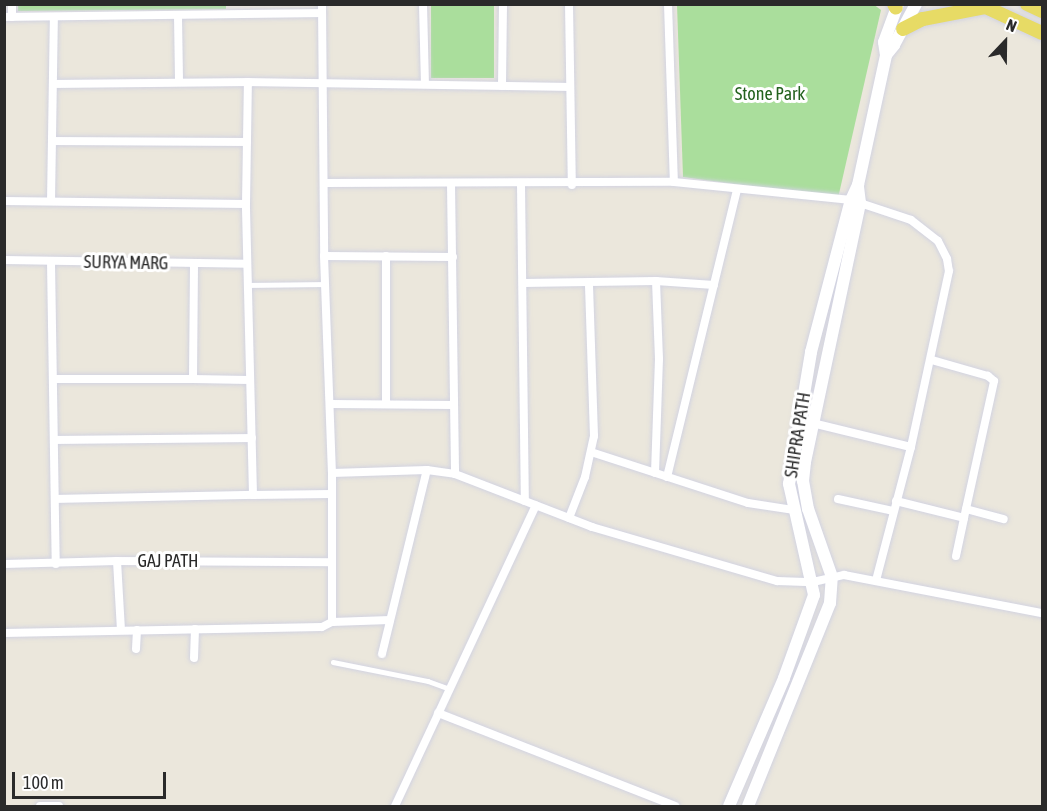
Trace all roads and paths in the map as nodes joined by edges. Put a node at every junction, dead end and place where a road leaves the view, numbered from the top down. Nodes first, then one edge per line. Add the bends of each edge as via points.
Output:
1 (12, 4) edge
2 (423, 4) edge
3 (503, 4) edge
4 (569, 4) edge
5 (668, 4) edge
6 (916, 4) edge
7 (1028, 4) edge
8 (895, 5) edge
9 (983, 6) edge
10 (322, 9) edge
11 (1042, 11) edge
12 (54, 16) junction
13 (178, 16) junction
14 (8, 17) edge
15 (903, 30) junction
16 (1042, 33) edge
17 (886, 55) junction
18 (180, 81) junction
19 (248, 81) junction
20 (325, 82) junction
21 (55, 84) junction
22 (425, 84) junction
23 (502, 86) junction
24 (569, 87) junction
25 (52, 141) junction
26 (247, 142) junction
27 (674, 182) junction
28 (324, 183) junction
29 (452, 184) junction
30 (521, 185) junction
31 (572, 185) junction
32 (736, 189) junction
33 (4, 201) edge
34 (51, 201) junction
35 (856, 201) junction
36 (246, 204) junction
37 (324, 256) junction
38 (386, 256) junction
39 (453, 257) junction
40 (4, 260) edge
41 (51, 262) junction
42 (194, 264) junction
43 (247, 264) junction
44 (656, 281) junction
45 (589, 283) junction
46 (326, 284) junction
47 (524, 284) junction
48 (248, 285) junction
49 (714, 285) junction
50 (932, 360) junction
51 (55, 379) junction
52 (193, 379) junction
53 (249, 380) junction
54 (386, 403) junction
55 (331, 404) junction
56 (454, 405) junction
57 (800, 420) junction
58 (814, 423) junction
59 (252, 438) junction
60 (56, 440) junction
61 (911, 447) junction
62 (591, 452) junction
63 (427, 470) junction
64 (332, 473) junction
65 (655, 473) junction
66 (455, 474) junction
67 (667, 477) junction
68 (331, 494) junction
69 (253, 495) junction
70 (57, 499) junction
71 (838, 499) dead end
72 (525, 501) junction
73 (896, 501) junction
74 (536, 505) junction
75 (794, 510) junction
76 (893, 511) junction
77 (965, 514) junction
78 (569, 518) junction
79 (1004, 519) dead end
80 (956, 556) dead end
81 (117, 561) junction
82 (331, 562) junction
83 (4, 564) edge
84 (56, 564) junction
85 (832, 577) junction
86 (876, 580) junction
87 (813, 582) junction
88 (1042, 613) edge
89 (390, 620) junction
90 (332, 622) junction
91 (195, 629) junction
92 (121, 630) junction
93 (137, 630) junction
94 (4, 633) edge
95 (136, 649) dead end
96 (382, 654) dead end
97 (194, 658) dead end
98 (333, 662) dead end
99 (450, 689) junction
100 (438, 713) junction
101 (40, 807) edge
102 (59, 807) edge
103 (395, 807) edge
104 (675, 807) edge
105 (729, 807) edge
106 (748, 807) edge

1 - 14 street
2 - 22 street
3 - 23 street
4 - 24 street
5 - 27 street
6 - 15 street, SHIPRA PATH
7 - 11 main road
8 - 17 street, SHIPRA PATH via 884,42
9 - 15 main road via 923,19
9 - 16 main road
10 - 13 street
10 - 20 street
12 - 13 street
12 - 14 street
12 - 21 street
13 - 18 street
15 - 17 street, SHIPRA PATH
17 - 35 street, SHIPRA PATH
18 - 19 street
18 - 21 street
19 - 20 street
19 - 26 street
20 - 22 street
20 - 28 street
21 - 25 street
22 - 23 street
23 - 24 street
24 - 31 street
25 - 26 street
25 - 34 street
26 - 36 street
27 - 31 street
27 - 32 street
28 - 29 street
28 - 37 street
29 - 30 street
29 - 39 street
30 - 31 street
30 - 47 street
32 - 35 street
32 - 49 street
33 - 34 street
34 - 36 street
35 - 50 street via 911,220 938,241 947,259 949,271
35 - 57 street, SHIPRA PATH via 812,352
35 - 58 street
36 - 43 street
37 - 38 street
37 - 46 street
38 - 39 street
38 - 54 street
39 - 56 street
40 - 41 street, SURYA MARG
41 - 42 street, SURYA MARG
41 - 51 street
42 - 43 street, SURYA MARG
42 - 52 street
43 - 48 street
44 - 45 street
44 - 49 street
44 - 65 street via 659,359
45 - 47 street
45 - 62 street via 594,436
46 - 48 lane
46 - 55 street
47 - 72 street
48 - 53 street
49 - 67 street
50 - 61 street
50 - 77 street via 994,381
51 - 52 street
51 - 60 street
52 - 53 street
53 - 59 street
54 - 55 street
54 - 56 street
55 - 64 street
56 - 66 street
57 - 58 street
57 - 75 street, SHIPRA PATH via 789,484
58 - 61 street
58 - 85 street via 803,481 808,509
59 - 60 street
59 - 69 street
60 - 70 street
61 - 73 street
62 - 65 street
62 - 78 street
63 - 64 street
63 - 66 street
63 - 89 street
64 - 68 street
65 - 67 street
66 - 72 street
67 - 75 street via 748,503
68 - 69 street
68 - 82 street
69 - 70 street
70 - 84 street
71 - 76 street
72 - 74 street
73 - 76 street
73 - 77 street
74 - 78 street
74 - 99 street
75 - 87 street, SHIPRA PATH
76 - 86 street
77 - 79 street
77 - 80 street
78 - 87 street via 777,581
81 - 82 street, GAJ PATH
81 - 84 street, GAJ PATH
81 - 92 street
82 - 90 street
83 - 84 street, GAJ PATH
85 - 86 street
85 - 87 street
85 - 106 street via 830,603
86 - 88 street
87 - 105 street, SHIPRA PATH via 814,595 784,678
89 - 90 street
89 - 96 street
90 - 91 street via 322,627
91 - 93 street
91 - 97 street
92 - 93 street
92 - 94 street
93 - 95 street
98 - 99 lane
99 - 100 street
100 - 103 street
100 - 104 street
101 - 102 street

